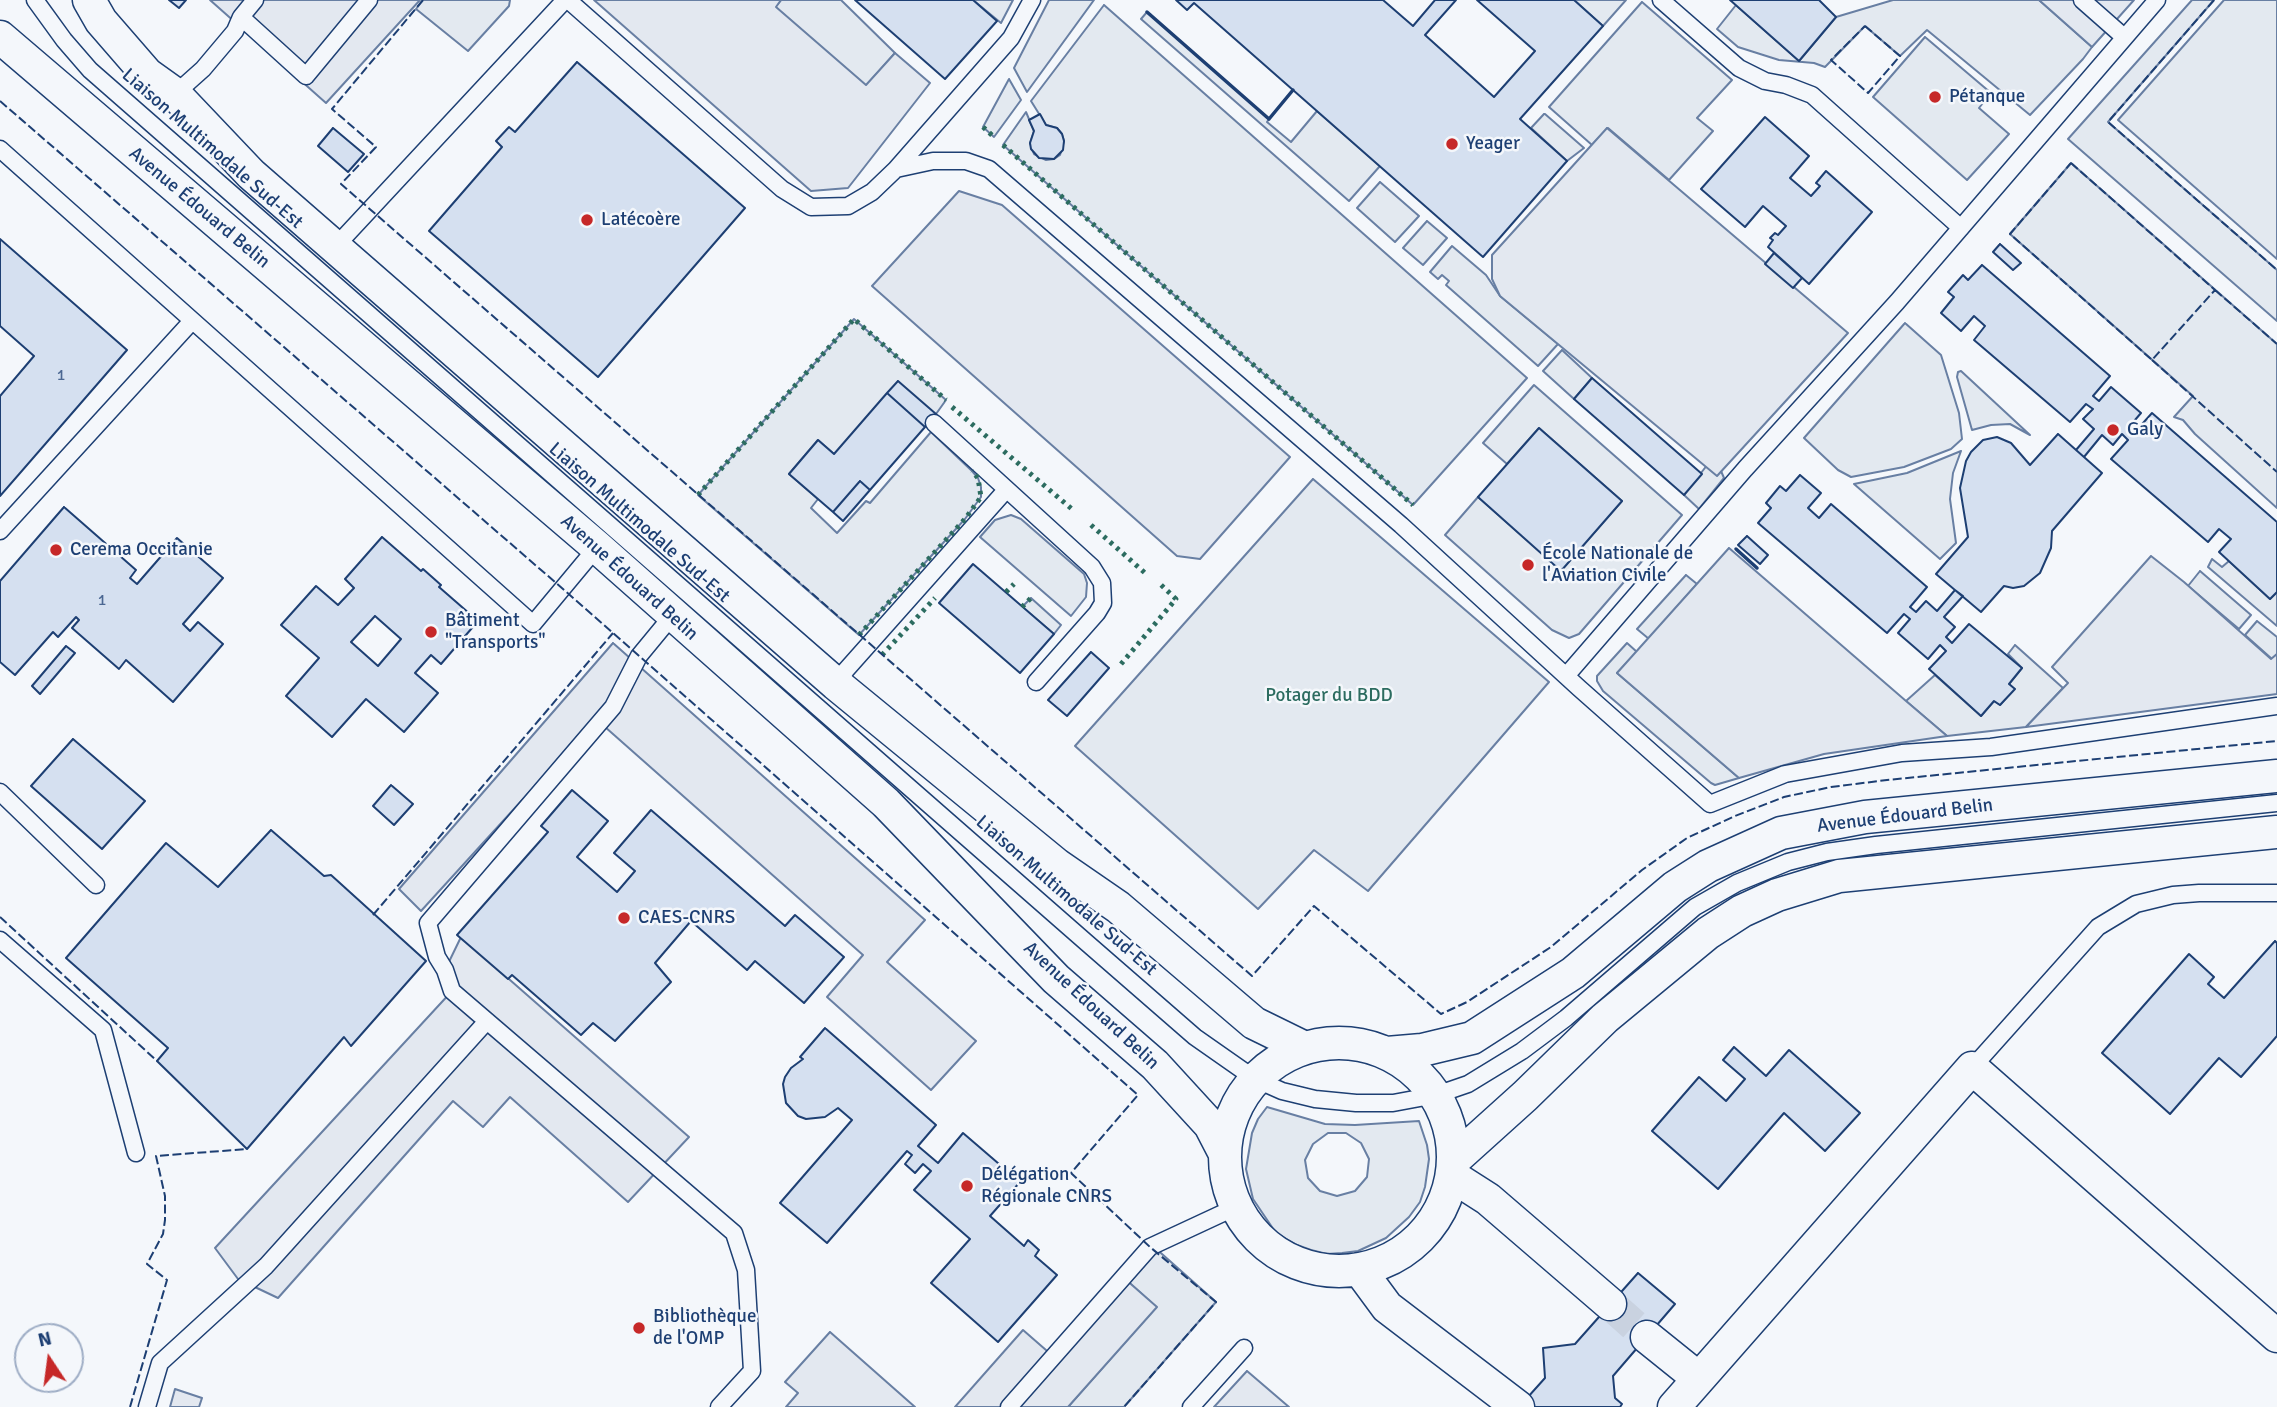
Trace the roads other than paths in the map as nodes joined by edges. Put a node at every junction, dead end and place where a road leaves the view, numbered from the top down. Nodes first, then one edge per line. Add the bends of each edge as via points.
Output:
1 (35, 0) edge
2 (89, 0) edge
3 (255, 0) edge
4 (369, 0) edge
5 (566, 0) edge
6 (1032, 0) edge
7 (1661, 0) edge
8 (2082, 0) edge
9 (2157, 0) edge
10 (241, 17) junction
11 (0, 37) edge
12 (2124, 37) junction
13 (174, 94) junction
14 (0, 149) edge
15 (896, 169) junction
16 (1961, 228) junction
17 (335, 247) junction
18 (192, 321) junction
19 (934, 423) dead end
20 (1006, 490) junction
21 (0, 531) edge
22 (597, 547) junction
23 (672, 616) junction
24 (1566, 676) junction
25 (1036, 682) dead end
26 (835, 684) junction
27 (2277, 706) edge
28 (2277, 776) edge
29 (0, 792) edge
30 (2277, 803) edge
31 (2277, 832) edge
32 (96, 885) dead end
33 (2277, 893) edge
34 (0, 940) edge
35 (487, 1020) junction
36 (1305, 1048) junction
37 (1387, 1053) junction
38 (1972, 1068) junction
39 (1255, 1079) junction
40 (1436, 1095) junction
41 (135, 1153) dead end
42 (1224, 1153) junction
43 (1453, 1168) junction
44 (1236, 1208) junction
45 (1359, 1269) junction
46 (1610, 1304) tunnel mouth
47 (2277, 1335) edge
48 (1647, 1337) tunnel mouth
49 (1244, 1348) dead end
50 (1698, 1378) junction
51 (728, 1404) edge
52 (147, 1407) edge
53 (1009, 1407) edge
54 (1191, 1407) edge
55 (1518, 1407) edge
56 (1674, 1407) edge

1 - 39 lane, Liaison Multimodale Sud-Est via 90,70 1195,1037
2 - 13 street via 121,46
3 - 10 lane
4 - 10 lane via 306,76
5 - 15 lane via 782,189 811,207 848,206 872,192
5 - 17 lane
6 - 15 lane via 1011,38
7 - 16 lane via 1739,68 1812,95
8 - 12 lane
9 - 12 lane
10 - 13 lane via 203,69
11 - 22 street, Avenue Édouard Belin
12 - 16 lane
13 - 17 street via 251,174
14 - 18 lane
15 - 24 lane via 933,161 966,161 989,169 1401,525
16 - 24 lane
17 - 26 street
18 - 21 lane
18 - 22 lane via 533,624
19 - 20 lane
20 - 25 lane via 1092,566 1104,592 1097,613
20 - 26 lane
22 - 23 street, Avenue Édouard Belin
23 - 35 lane via 639,656 613,706 428,923 452,991
23 - 42 street, Avenue Édouard Belin via 886,803 1056,979 1155,1065 1210,1125
24 - 27 lane via 1710,804 1785,774 1902,753 1991,747
26 - 36 street via 1057,865 1118,907 1254,1023
28 - 37 street, Avenue Édouard Belin via 1865,817 1781,834 1708,866 1675,887 1573,973 1472,1038
29 - 32 lane
30 - 40 lane, Liaison Multimodale Sud-Est via 1876,845 1788,862 1695,907 1522,1051 1468,1084
31 - 43 street via 1839,876 1776,895 1708,933 1625,1001
33 - 38 lane via 2199,892 2136,904 2098,927
34 - 41 lane via 103,1030
35 - 51 lane via 734,1233 746,1270 752,1371
35 - 52 lane via 266,1266 160,1363
36 - 37 street via 1342,1043
36 - 39 street via 1278,1060
37 - 40 street via 1415,1071
38 - 47 street
38 - 50 street
39 - 40 lane, Liaison Multimodale Sud-Est via 1282,1091 1356,1103 1393,1103
39 - 42 street via 1228,1126
40 - 43 street via 1452,1138
42 - 44 street
43 - 45 street via 1441,1209 1421,1237 1393,1258
43 - 46 street
44 - 45 street via 1267,1245 1301,1265
44 - 53 lane via 1150,1247
45 - 55 street via 1387,1307
48 - 50 street
49 - 54 lane
50 - 56 street

